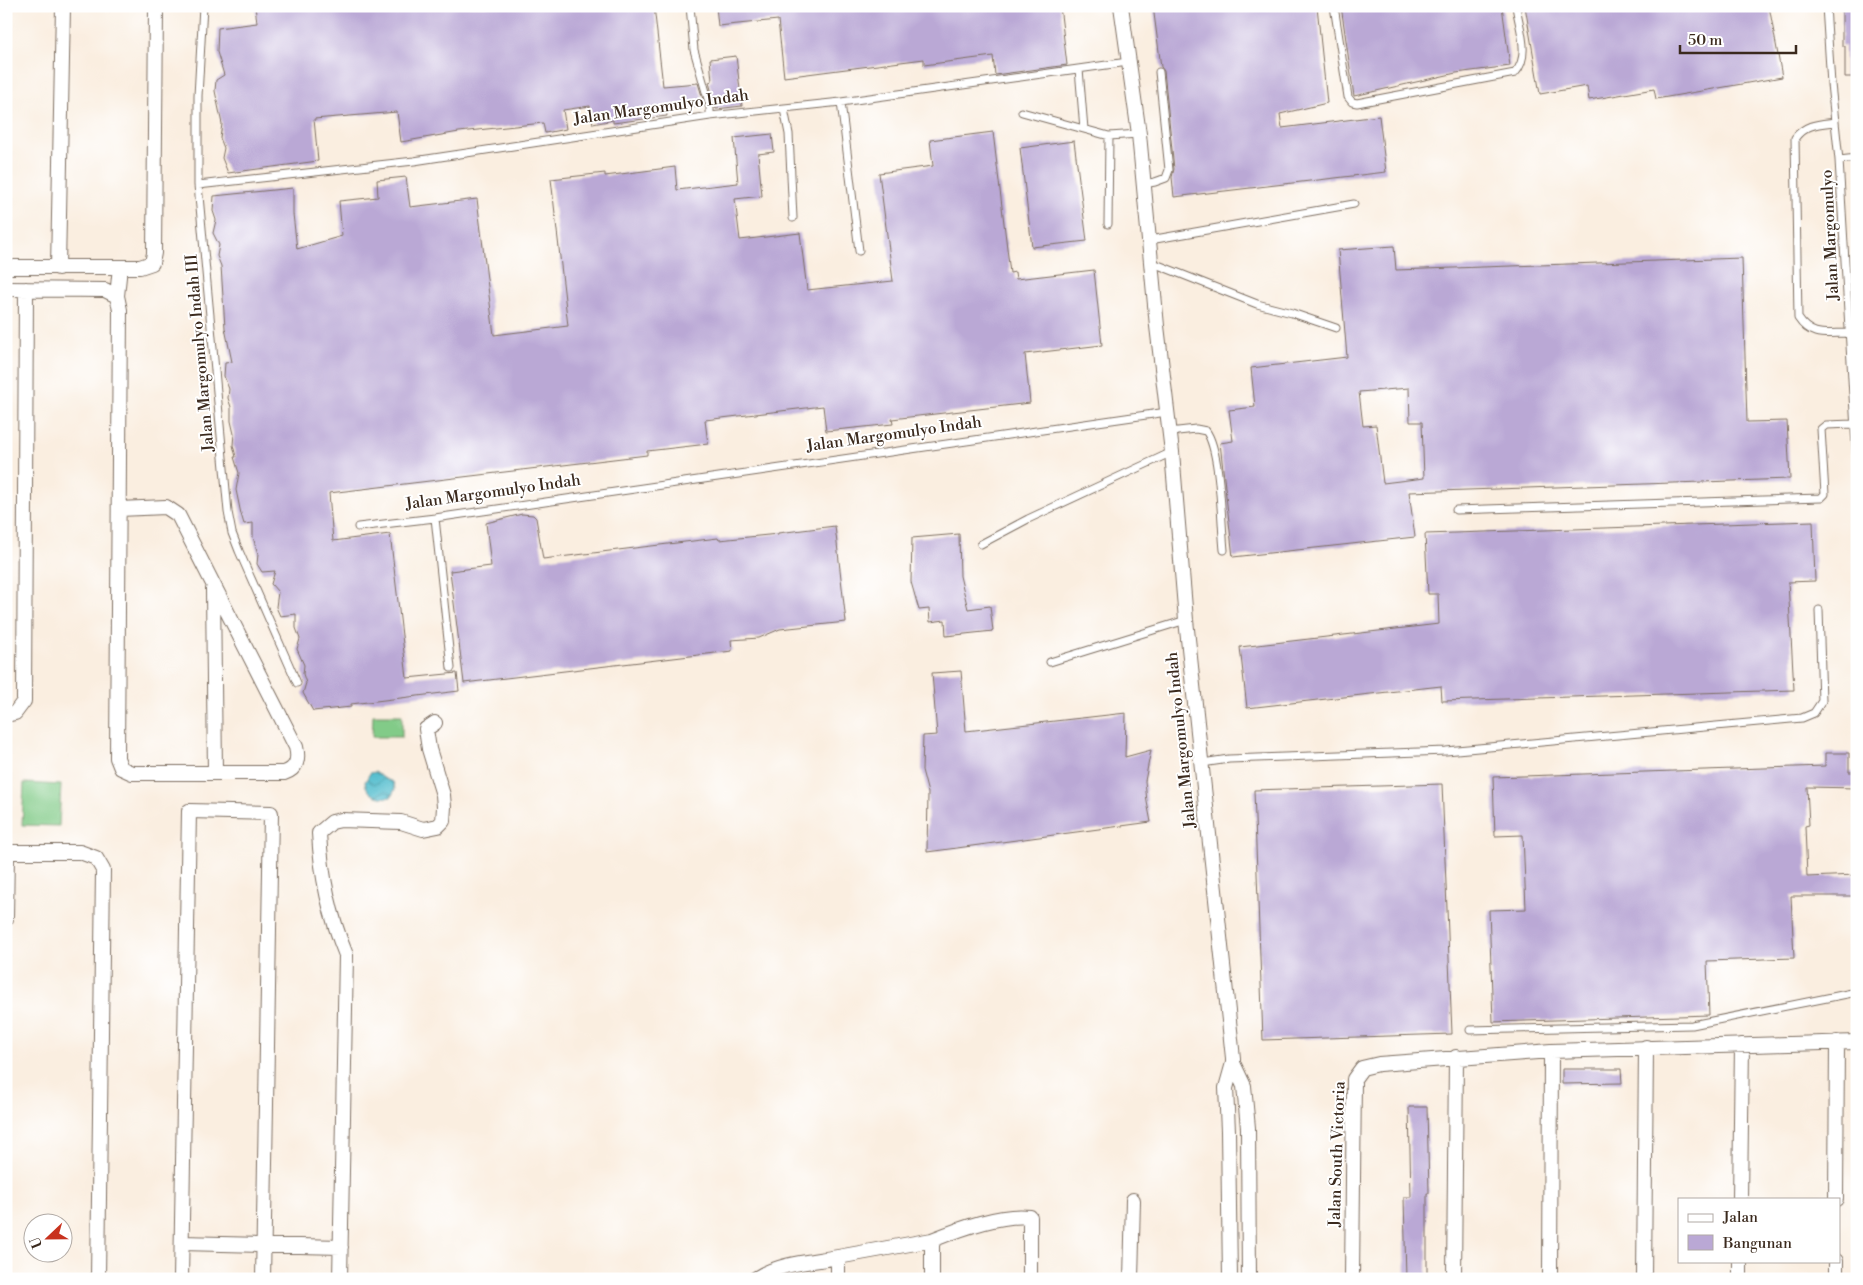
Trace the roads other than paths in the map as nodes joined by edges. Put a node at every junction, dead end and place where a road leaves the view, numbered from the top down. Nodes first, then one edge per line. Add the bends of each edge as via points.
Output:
1 (63, 6) edge
2 (156, 6) edge
3 (203, 6) edge
4 (690, 6) edge
5 (1121, 6) edge
6 (1334, 6) edge
7 (1516, 6) edge
8 (1826, 6) edge
9 (1128, 62) junction
10 (1079, 69) junction
11 (1159, 72) dead end
12 (841, 102) junction
13 (784, 109) junction
14 (1022, 112) dead end
15 (710, 116) junction
16 (1835, 122) junction
17 (1084, 129) junction
18 (1139, 134) junction
19 (1109, 136) junction
20 (1857, 158) edge
21 (1839, 160) junction
22 (1144, 184) junction
23 (198, 185) junction
24 (1354, 204) dead end
25 (793, 218) dead end
26 (1108, 224) dead end
27 (1150, 240) junction
28 (859, 251) dead end
29 (1152, 263) junction
30 (6, 267) edge
31 (58, 268) junction
32 (120, 268) junction
33 (6, 289) edge
34 (26, 289) junction
35 (117, 296) junction
36 (1336, 328) dead end
37 (1848, 333) junction
38 (1167, 412) junction
39 (1853, 424) junction
40 (1170, 432) junction
41 (1172, 452) junction
42 (1857, 464) edge
43 (119, 509) junction
44 (1456, 510) dead end
45 (435, 518) junction
46 (358, 527) dead end
47 (981, 544) dead end
48 (1224, 550) dead end
49 (213, 584) junction
50 (1818, 610) dead end
51 (1186, 620) junction
52 (1050, 662) dead end
53 (451, 668) dead end
54 (297, 683) dead end
55 (6, 716) edge
56 (435, 723) dead end
57 (1202, 763) junction
58 (215, 773) junction
59 (7, 852) edge
60 (6, 919) edge
61 (1857, 992) edge
62 (1470, 1030) dead end
63 (1837, 1042) junction
64 (1857, 1042) edge
65 (1742, 1045) junction
66 (1646, 1047) junction
67 (1551, 1051) junction
68 (1456, 1057) junction
69 (1233, 1063) junction
70 (1740, 1198) edge
71 (1836, 1198) edge
72 (1133, 1200) dead end
73 (932, 1240) junction
74 (182, 1243) junction
75 (263, 1245) junction
76 (341, 1247) junction
77 (838, 1257) junction
78 (1740, 1262) edge
79 (1836, 1262) edge
80 (98, 1279) edge
81 (181, 1279) edge
82 (263, 1279) edge
83 (340, 1279) edge
84 (755, 1279) edge
85 (838, 1279) edge
86 (932, 1279) edge
87 (1030, 1279) edge
88 (1131, 1279) edge
89 (1230, 1279) edge
90 (1249, 1279) edge
91 (1352, 1279) edge
92 (1454, 1279) edge
93 (1550, 1279) edge
94 (1644, 1279) edge
95 (1740, 1279) edge
96 (1836, 1279) edge

1 - 31 street
2 - 32 street via 154,253 152,263
3 - 23 lane, Jalan Margomulyo Indah III
4 - 15 lane via 694,50
5 - 9 street, Jalan Margomulyo Indah
6 - 7 lane via 1348,97 1357,103 1515,72 1522,65 1523,47
8 - 16 lane, Jalan Margomulyo
9 - 10 lane, Jalan Margomulyo Indah
9 - 18 street, Jalan Margomulyo Indah
10 - 12 lane, Jalan Margomulyo Indah
10 - 17 lane
11 - 22 lane via 1169,170 1166,178
12 - 13 lane, Jalan Margomulyo Indah
12 - 28 lane
13 - 15 lane, Jalan Margomulyo Indah
13 - 25 lane via 789,134
14 - 17 lane
15 - 23 lane, Jalan Margomulyo Indah via 414,161
16 - 21 lane, Jalan Margomulyo
16 - 37 lane via 1812,124 1801,130 1796,138 1798,318 1811,332
17 - 19 lane
18 - 19 lane
18 - 22 street, Jalan Margomulyo Indah
19 - 26 lane
20 - 21 lane
21 - 37 lane, Jalan Margomulyo
22 - 27 street, Jalan Margomulyo Indah
23 - 54 lane, Jalan Margomulyo Indah III via 229,519 239,551
24 - 27 lane
27 - 29 street, Jalan Margomulyo Indah
29 - 36 lane via 1257,304
29 - 38 street, Jalan Margomulyo Indah
30 - 31 street
31 - 32 street
32 - 35 street
33 - 34 street
34 - 35 street via 105,290
34 - 55 street via 24,701 14,713
35 - 43 street via 120,310
37 - 39 lane, Jalan Margomulyo
38 - 40 street, Jalan Margomulyo Indah
38 - 45 lane, Jalan Margomulyo Indah
39 - 42 lane, Jalan Margomulyo
39 - 44 lane via 1826,425 1821,429 1825,494 1821,498
40 - 41 street, Jalan Margomulyo Indah
40 - 48 lane via 1196,429 1206,431 1211,437
41 - 47 lane
41 - 51 street, Jalan Margomulyo Indah
43 - 49 street via 166,507 178,514
43 - 58 street via 117,758 121,768 132,773
45 - 46 lane, Jalan Margomulyo Indah
45 - 53 lane
49 - 58 street
49 - 58 street via 298,755 296,766 284,774
50 - 57 lane via 1822,701 1814,713 1802,718 1446,751
51 - 52 lane
51 - 57 street, Jalan Margomulyo Indah
56 - 76 street via 426,729 443,795 443,821 438,826 423,829 401,822 341,820 332,822 319,833 326,894 336,933 346,955
57 - 69 street, Jalan Margomulyo Indah
59 - 60 street
59 - 80 street via 80,852 96,858 103,870
61 - 62 lane via 1692,1025
63 - 64 street, Jalan South Victoria
63 - 65 street, Jalan South Victoria
63 - 71 street
65 - 66 street, Jalan South Victoria
65 - 70 street
66 - 67 street, Jalan South Victoria
66 - 94 street
67 - 68 street, Jalan South Victoria
67 - 93 street
68 - 91 street, Jalan South Victoria via 1379,1064 1362,1068 1354,1079
68 - 92 street
69 - 89 street via 1226,1088
69 - 90 street via 1244,1086 1248,1128
72 - 88 street
73 - 77 street
73 - 86 street
73 - 87 street via 989,1221 1017,1215 1030,1217
74 - 75 street
74 - 75 street via 190,811 244,812 271,813
74 - 81 street
75 - 76 street
75 - 82 street
76 - 83 street
77 - 84 street via 766,1272
77 - 85 street
78 - 95 street
79 - 96 street

